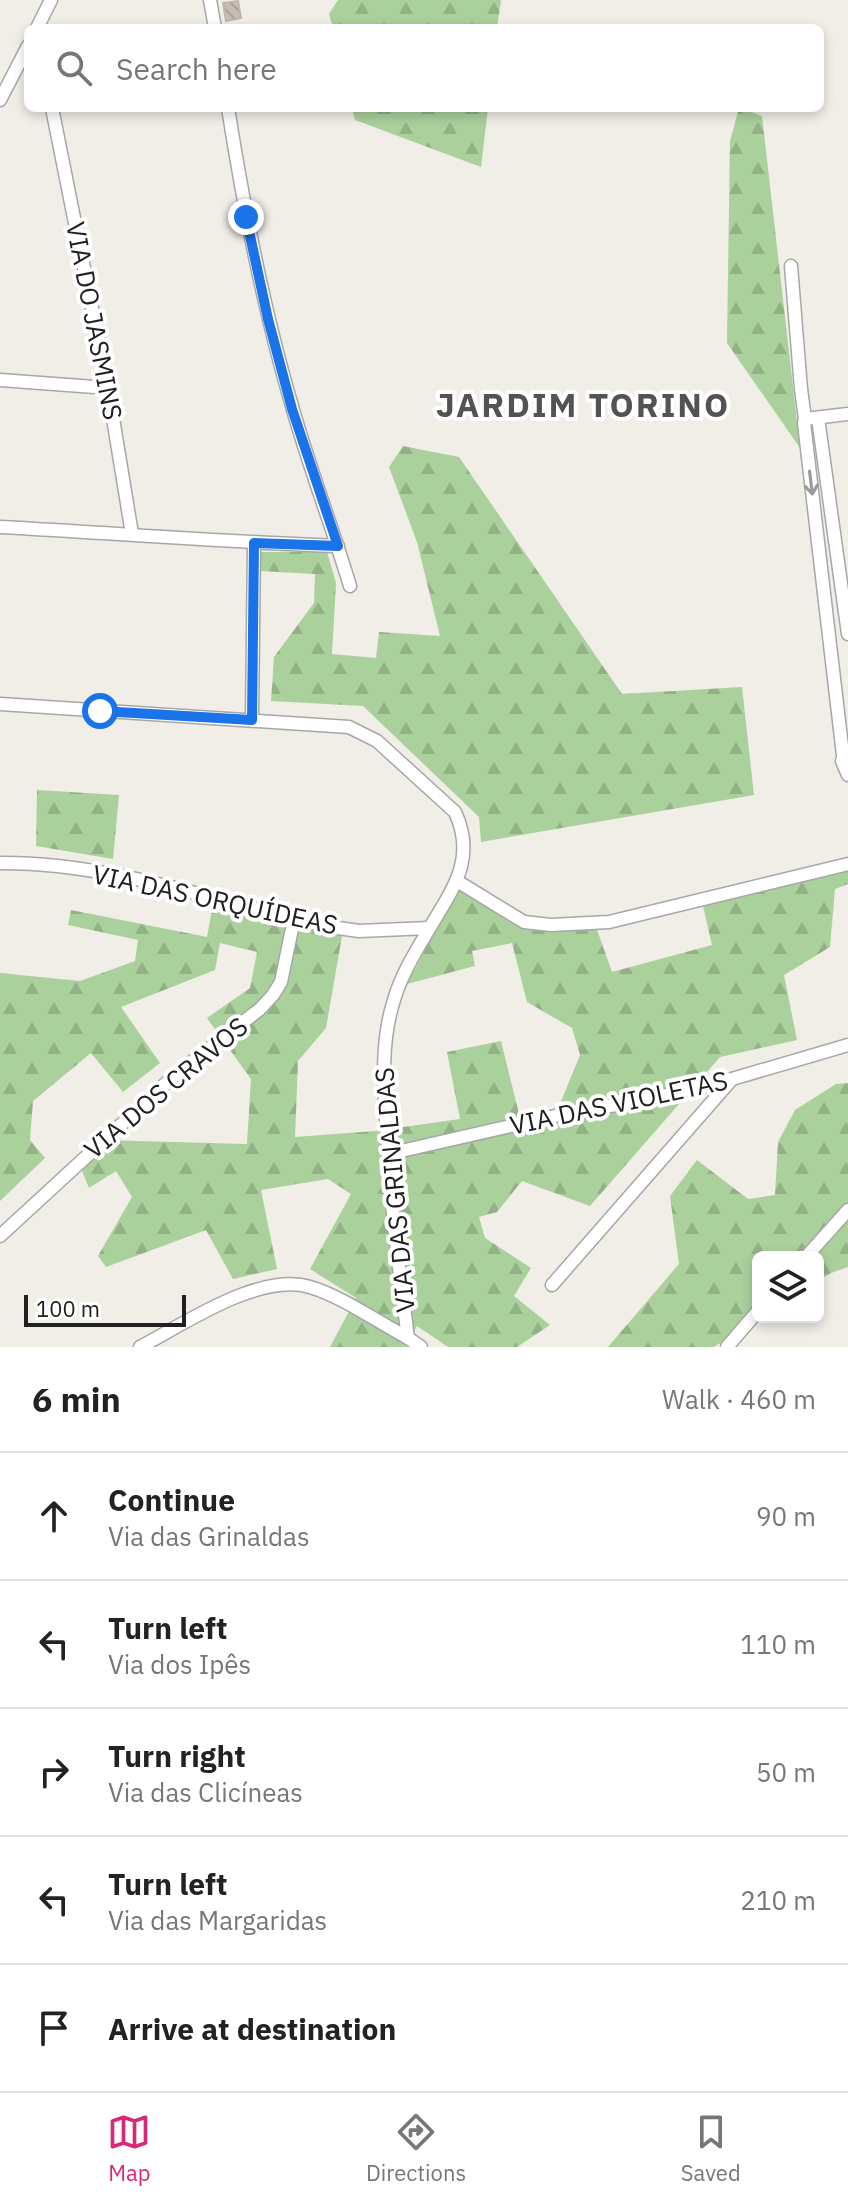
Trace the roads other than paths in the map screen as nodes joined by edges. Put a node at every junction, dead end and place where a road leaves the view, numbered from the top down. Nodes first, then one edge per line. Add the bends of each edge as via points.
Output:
1 (51, 0) edge
2 (210, 0) edge
3 (39, 24) edge
4 (214, 24) edge
5 (24, 54) edge
6 (0, 100) edge
7 (53, 112) edge
8 (229, 112) edge
9 (791, 266) dead end
10 (0, 380) edge
11 (108, 388) junction
12 (848, 414) edge
13 (812, 418) junction
14 (0, 527) edge
15 (132, 534) junction
16 (254, 543) junction
17 (338, 546) junction
18 (350, 586) dead end
19 (848, 634) edge
20 (0, 704) edge
21 (252, 720) junction
22 (845, 751) edge
23 (848, 775) edge
24 (0, 863) edge
25 (848, 864) edge
26 (457, 881) junction
27 (294, 919) junction
28 (429, 928) junction
29 (848, 1045) edge
30 (732, 1079) junction
31 (388, 1154) junction
32 (848, 1210) edge
33 (0, 1236) edge
34 (811, 1251) edge
35 (552, 1285) dead end
36 (752, 1318) edge
37 (408, 1338) junction
38 (140, 1347) edge
39 (421, 1347) edge
40 (727, 1347) edge

1 - 3 street
2 - 4 street
5 - 6 street
7 - 11 street, VIA DO JASMINS
8 - 17 street via 268,319
9 - 13 street
10 - 11 street
11 - 15 street, VIA DO JASMINS
12 - 13 street
13 - 19 street
13 -> 22 street
14 - 15 street
15 - 16 street
16 - 17 street
16 - 21 street
17 - 18 street
20 - 21 street, VIA DAS GRINALDAS
21 - 26 street, VIA DAS GRINALDAS via 349,727 377,741 455,812 464,838
22 - 23 street via 843,768
24 - 27 street, VIA DAS ORQUÍDEAS via 145,881
25 - 26 street via 609,922 551,925 524,922
26 - 28 street, VIA DAS GRINALDAS
27 - 28 street, VIA DAS ORQUÍDEAS via 359,931
27 - 33 street, VIA DOS CRAVOS via 281,982 273,995 175,1075
28 - 31 street, VIA DAS GRINALDAS via 404,974 388,1021
29 - 30 street, VIA DAS VIOLETAS
30 - 31 street, VIA DAS VIOLETAS
30 - 35 street
31 - 37 street, VIA DAS GRINALDAS
32 - 34 street
36 - 40 street
37 - 38 street via 332,1297 295,1284 255,1289
37 - 39 street, VIA DAS GRINALDAS

